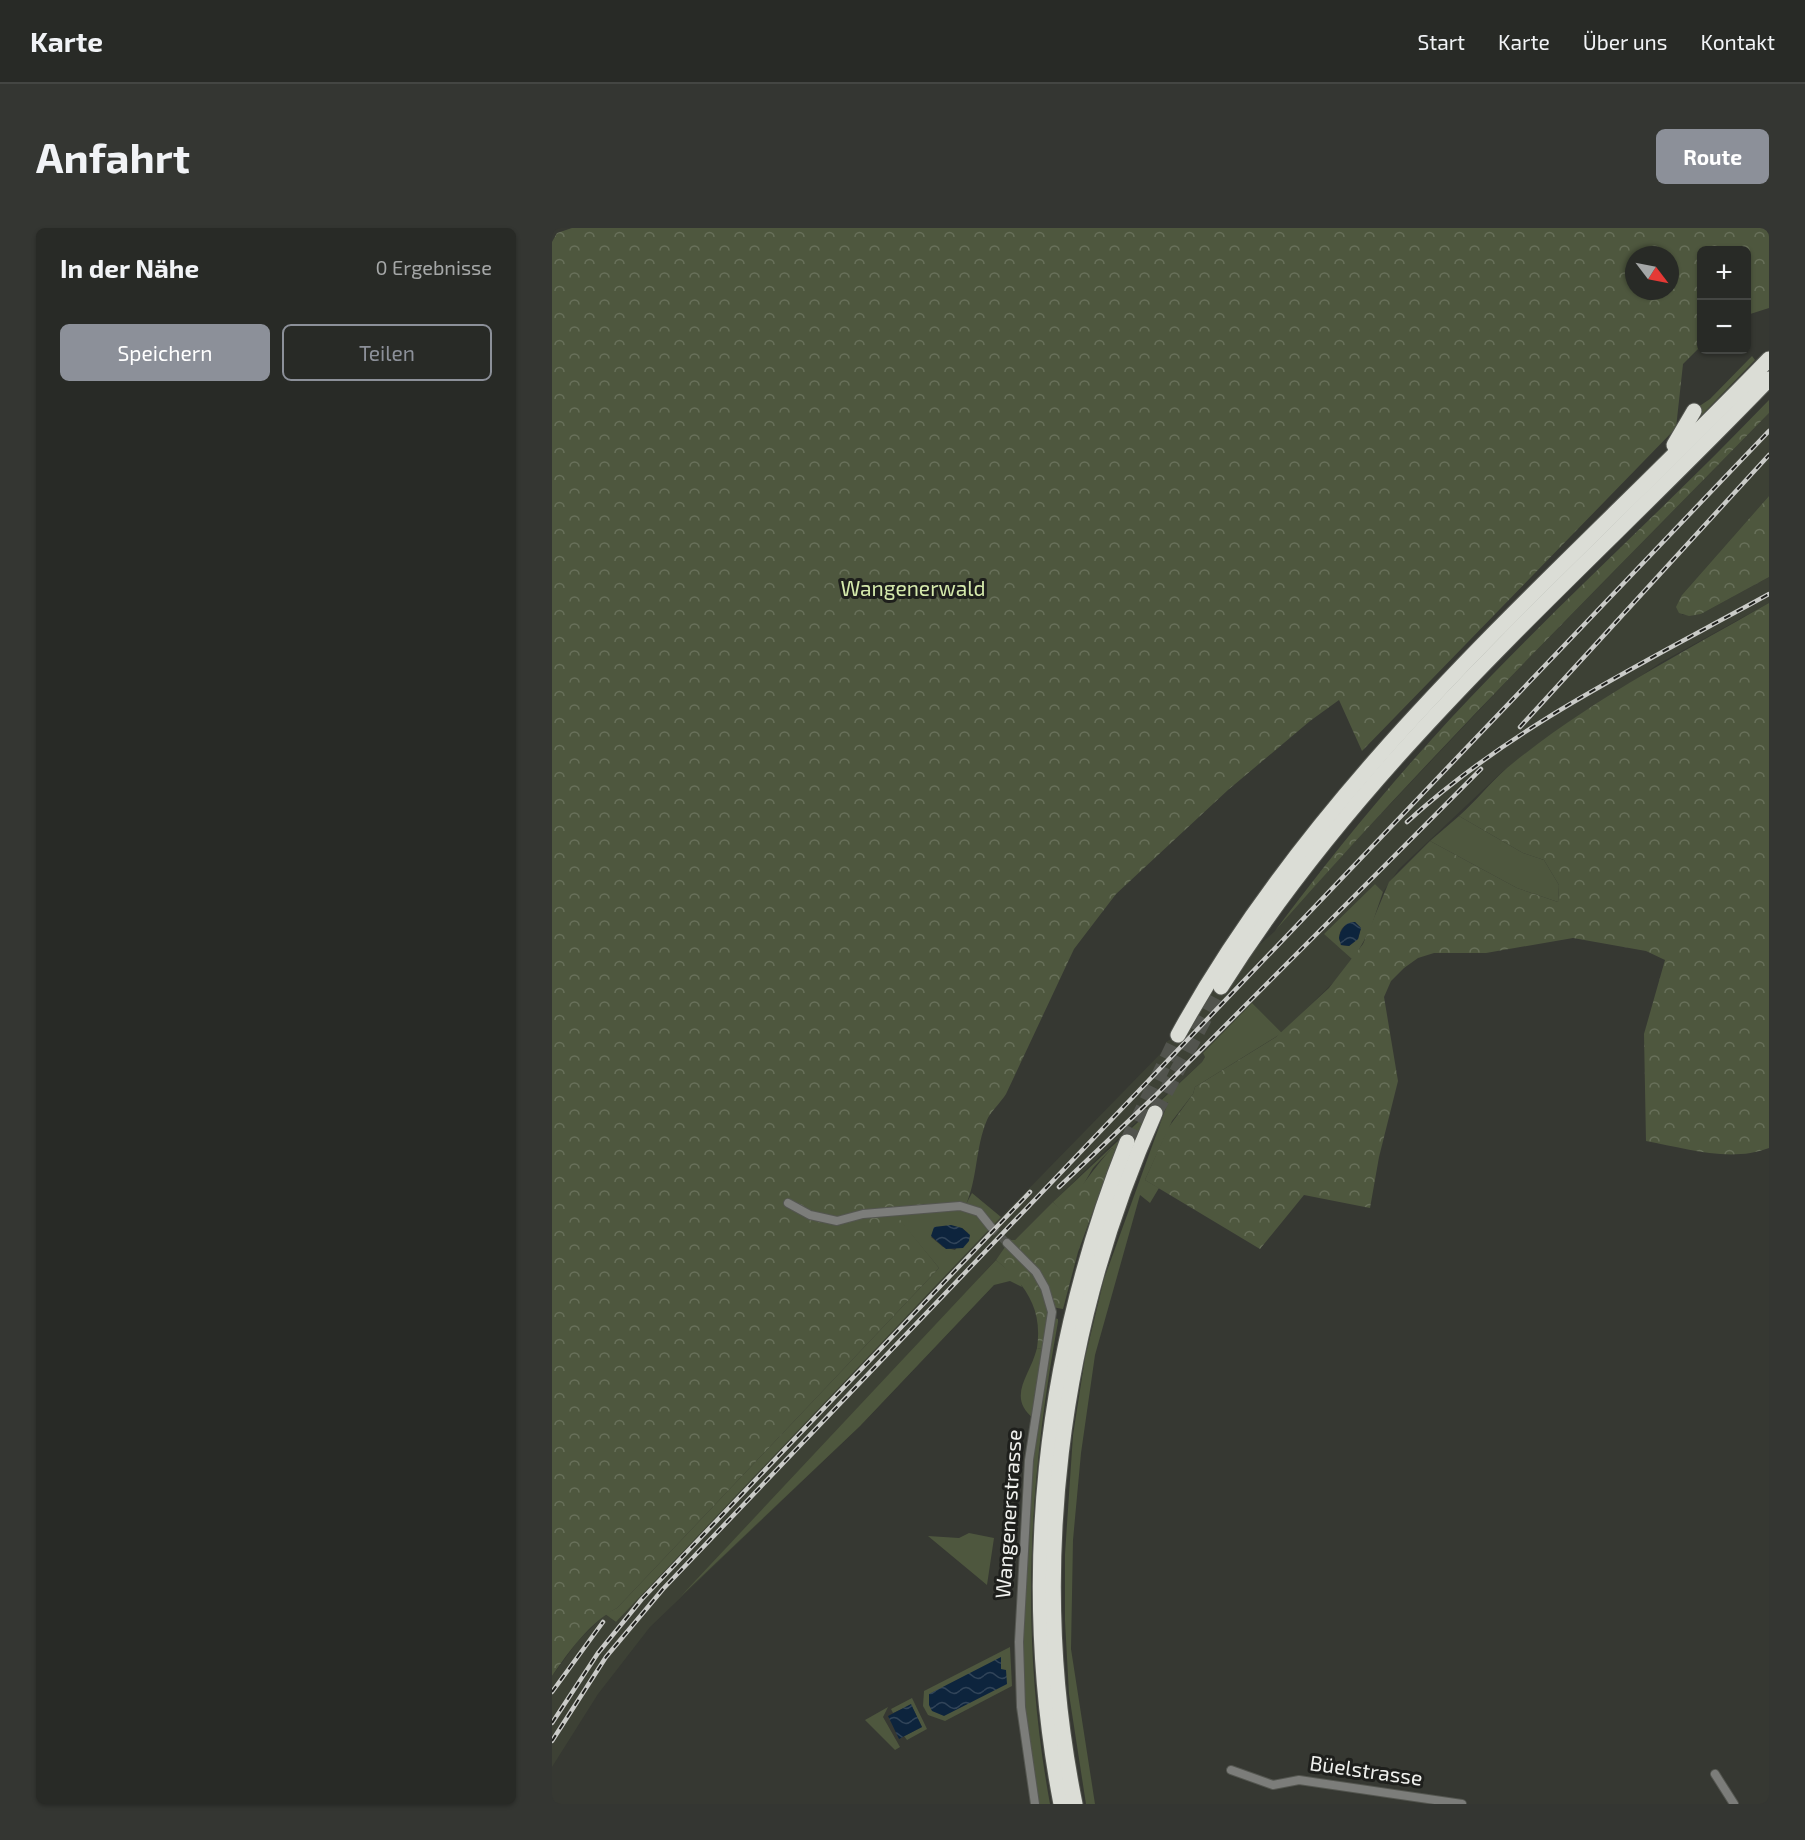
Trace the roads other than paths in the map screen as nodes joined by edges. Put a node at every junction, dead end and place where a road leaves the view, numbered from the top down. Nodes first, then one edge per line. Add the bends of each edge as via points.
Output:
1 (1769, 359) edge
2 (1769, 379) edge
3 (1694, 411) dead end
4 (1655, 474) junction
5 (1221, 987) tunnel mouth
6 (1178, 1035) tunnel mouth
7 (1155, 1113) tunnel mouth
8 (1127, 1142) tunnel mouth
9 (788, 1203) dead end
10 (991, 1227) tunnel mouth
11 (1007, 1243) tunnel mouth
12 (1231, 1770) dead end
13 (1715, 1774) dead end
14 (1035, 1804) edge
15 (1061, 1804) edge
16 (1075, 1804) edge
17 (1462, 1804) edge
18 (1734, 1804) edge

1 - 4 highway
2 - 5 highway via 1404,747 1312,857
3 - 4 highway
4 - 6 highway via 1469,658 1347,792 1253,913
7 - 16 highway via 1119,1200 1093,1285 1073,1372 1060,1461 1054,1621 1061,1711
8 - 15 highway via 1095,1230 1073,1308 1045,1468 1041,1631 1047,1712
9 - 10 street via 810,1215 837,1221 863,1214 960,1206 978,1212
11 - 14 street, Wangenerstrasse via 1036,1272 1052,1312 1029,1460 1019,1642 1021,1707
12 - 17 street, Büelstrasse via 1273,1785 1299,1780
13 - 18 street

